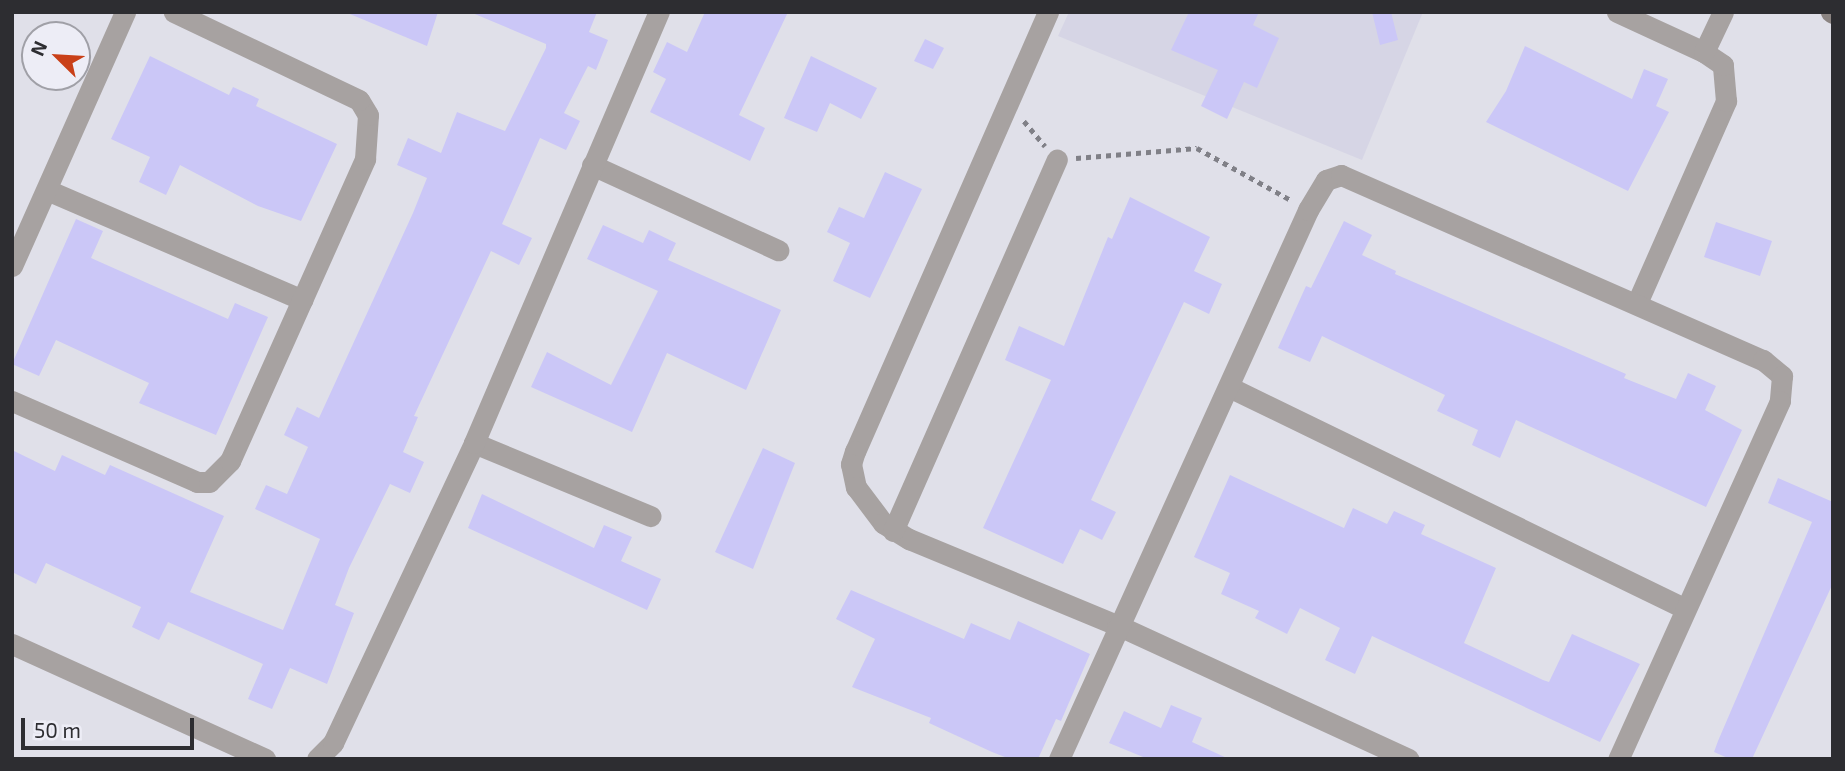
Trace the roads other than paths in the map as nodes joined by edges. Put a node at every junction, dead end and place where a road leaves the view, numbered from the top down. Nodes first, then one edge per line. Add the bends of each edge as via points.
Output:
1 (125, 12) edge
2 (174, 12) edge
3 (659, 12) edge
4 (1048, 12) edge
5 (1617, 12) edge
6 (1723, 12) edge
7 (1704, 52) junction
8 (1057, 160) road end
9 (592, 165) junction
10 (47, 190) junction
11 (778, 250) dead end
12 (12, 266) edge
13 (302, 300) junction
14 (1637, 303) junction
15 (1228, 387) junction
16 (12, 401) edge
17 (474, 443) junction
18 (649, 516) dead end
19 (893, 531) junction
20 (1684, 608) junction
21 (1117, 625) junction
22 (12, 644) edge
23 (265, 759) edge
24 (317, 759) edge
25 (1059, 759) edge
26 (1409, 759) edge
27 (1618, 759) edge

1 - 10 street
2 - 13 street via 345,90 368,115 365,159
3 - 9 street
4 - 19 street via 851,464 856,487
5 - 7 street
6 - 7 street
7 - 14 street via 1723,65 1726,101
8 - 19 street
9 - 11 street
9 - 17 street
10 - 12 street
10 - 13 street
13 - 16 street via 230,461 209,482 183,476
14 - 15 street via 1350,176 1332,175 1308,210
14 - 20 street via 1763,360 1782,376 1780,401
15 - 20 street
15 - 21 street
17 - 18 street
17 - 24 street via 339,732
19 - 21 street
20 - 27 street
21 - 25 street
21 - 26 street
22 - 23 street

